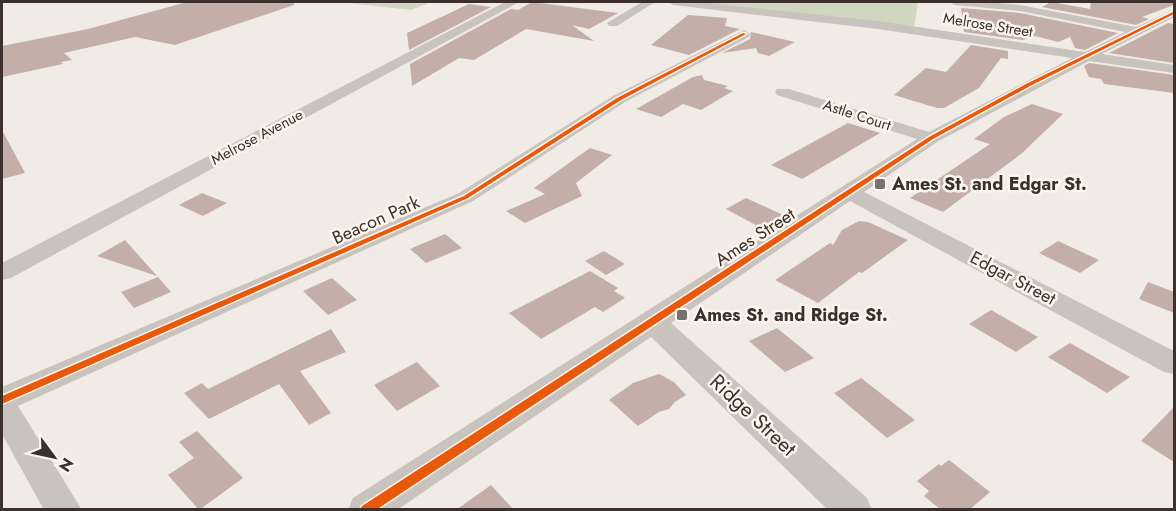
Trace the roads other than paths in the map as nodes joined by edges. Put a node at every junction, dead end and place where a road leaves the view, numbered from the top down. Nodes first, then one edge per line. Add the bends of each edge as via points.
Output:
1 (513, 2) edge
2 (649, 2) edge
3 (674, 2) edge
4 (956, 2) edge
5 (1019, 5) edge
6 (1174, 13) edge
7 (1160, 19) junction
8 (1174, 21) edge
9 (613, 23) dead end
10 (1137, 30) junction
11 (744, 34) dead end
12 (1083, 56) junction
13 (1174, 69) edge
14 (783, 92) dead end
15 (931, 138) junction
16 (851, 193) junction
17 (2, 273) edge
18 (651, 321) junction
19 (1174, 364) edge
20 (3, 412) edge
21 (64, 510) edge
22 (366, 510) edge
23 (854, 510) edge

1 - 17 street, Melrose Avenue
2 - 9 street
3 - 12 street, Melrose Street via 878,25
4 - 5 street
5 - 10 street
6 - 7 street, Ames Street
7 - 8 street
7 - 10 street, Ames Street
10 - 12 street, Ames Street
11 - 20 street, Beacon Park via 619,99 465,198
12 - 13 street, Melrose Street
12 - 15 street, Ames Street
14 - 15 street, Astle Court
15 - 16 street, Ames Street
16 - 18 street, Ames Street
16 - 19 street, Edgar Street
18 - 22 street, Ames Street
18 - 23 street, Ridge Street
20 - 21 street

